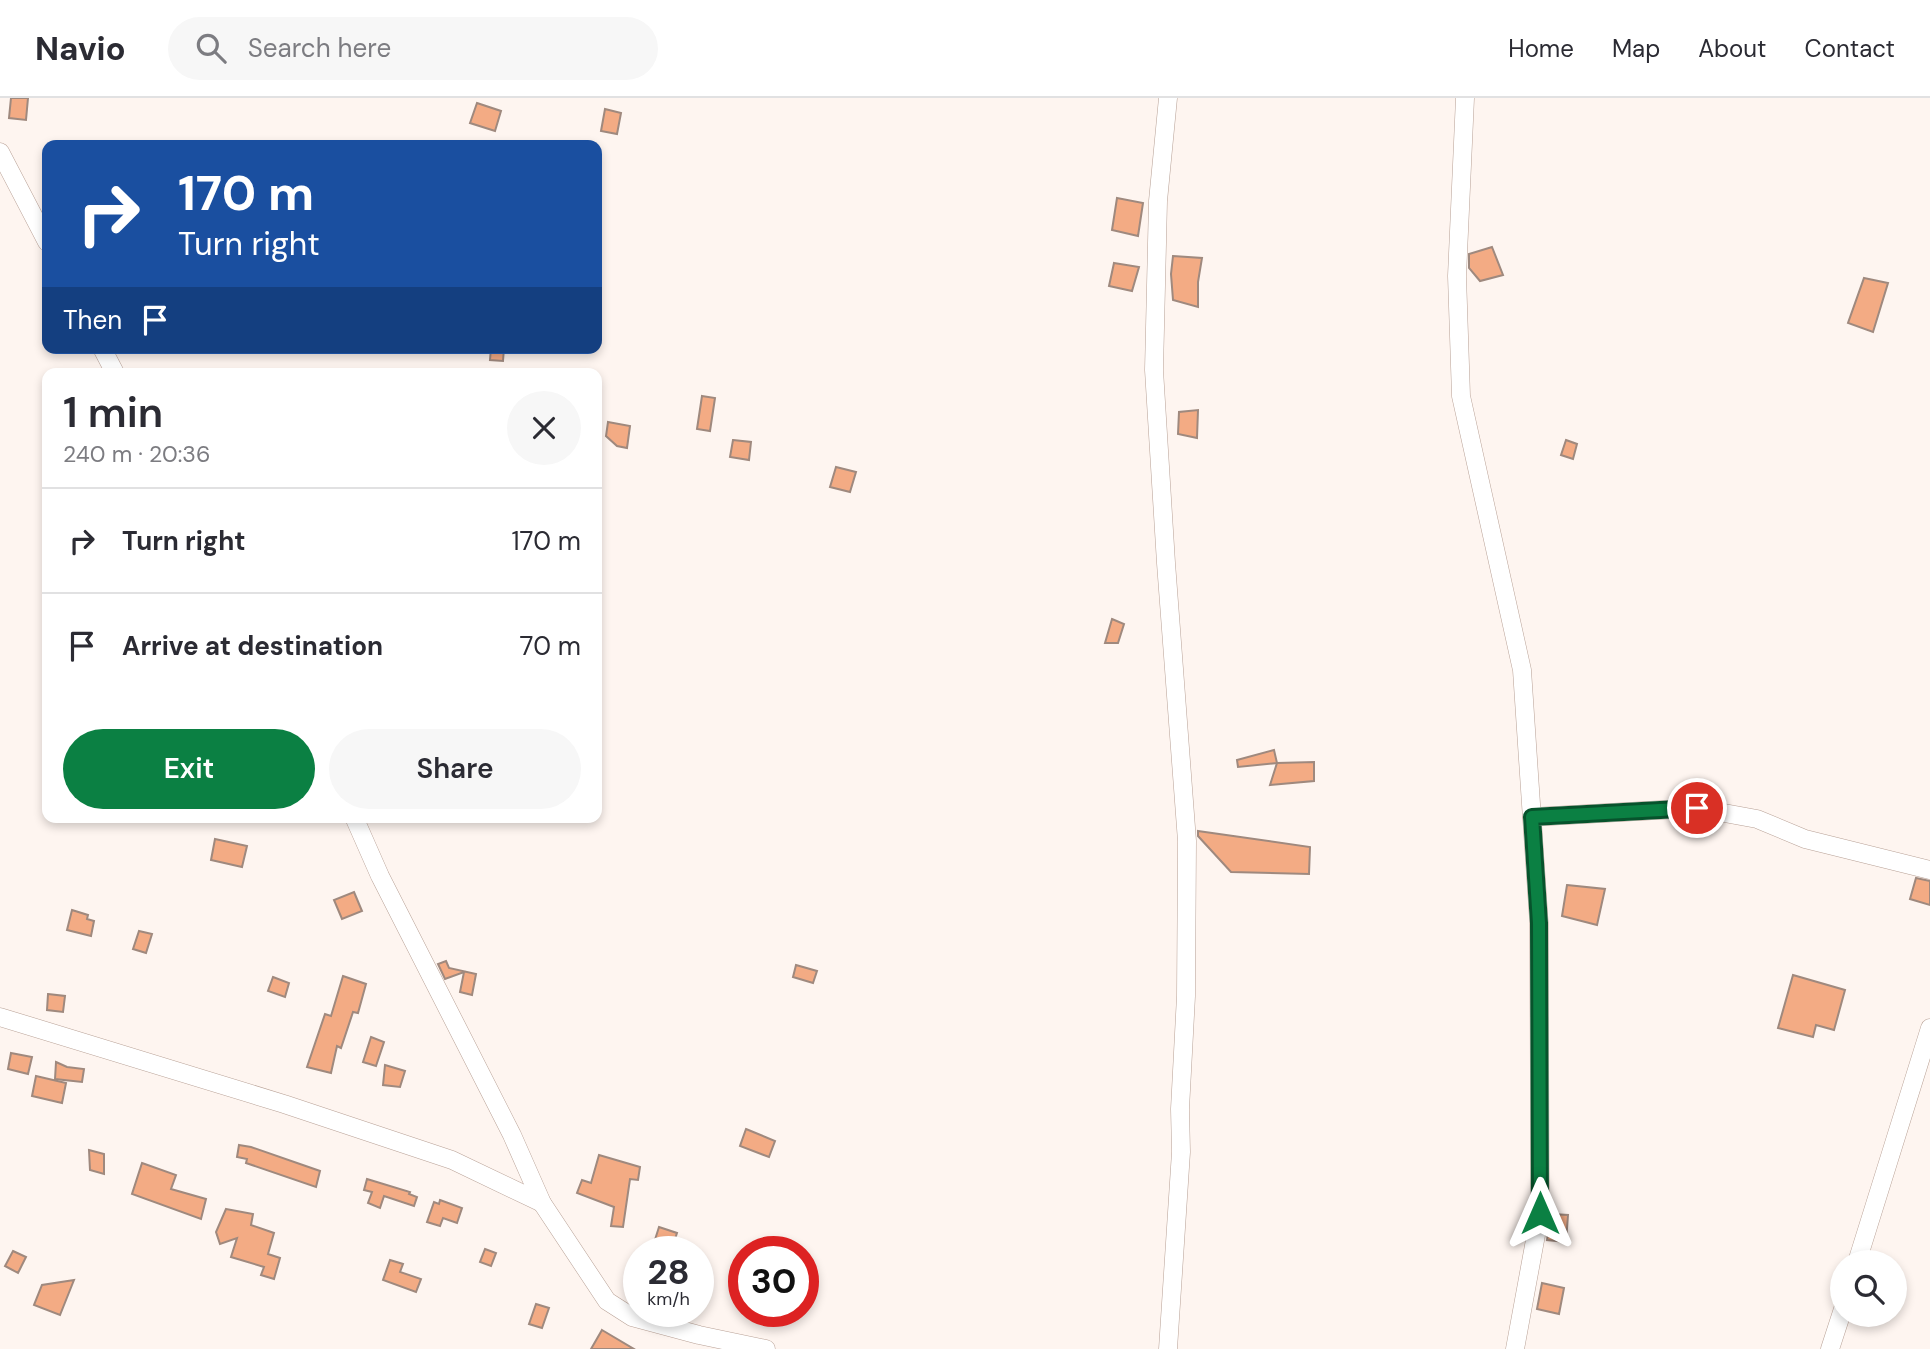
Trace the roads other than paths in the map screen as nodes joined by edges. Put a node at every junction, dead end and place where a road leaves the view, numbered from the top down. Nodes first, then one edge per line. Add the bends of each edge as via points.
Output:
1 (1168, 98) edge
2 (1465, 98) edge
3 (0, 152) edge
4 (42, 232) edge
5 (1532, 817) junction
6 (357, 823) edge
7 (1930, 870) edge
8 (0, 1017) edge
9 (1930, 1028) edge
10 (542, 1203) junction
11 (1861, 1250) edge
12 (1837, 1327) edge
13 (766, 1349) edge
14 (1168, 1349) edge
15 (1515, 1349) edge
16 (1830, 1349) edge

1 - 14 street via 1158,201 1154,370 1187,841 1181,1152
2 - 5 street via 1457,276 1461,396 1521,670
3 - 4 street
5 - 7 street via 1697,808 1757,819 1805,839
5 - 15 street via 1539,923 1540,1213
6 - 10 street
8 - 10 street via 452,1160
9 - 11 street
10 - 13 street via 607,1301 632,1318
12 - 16 street

